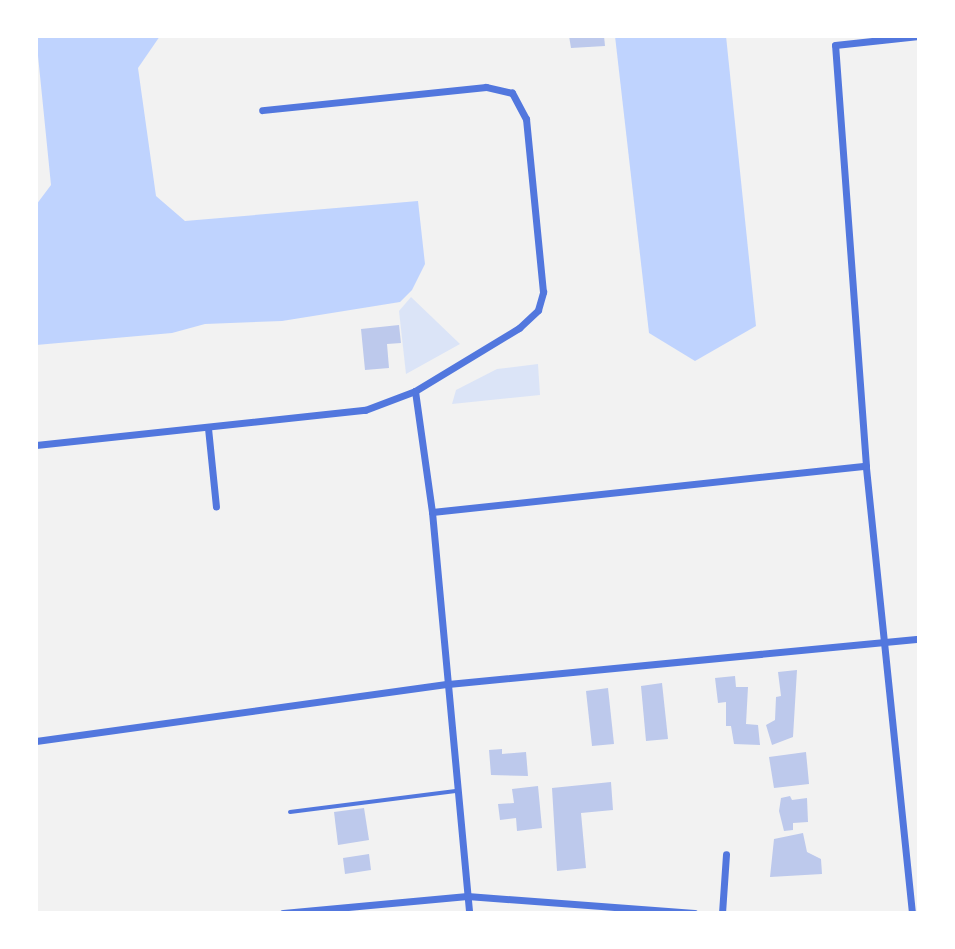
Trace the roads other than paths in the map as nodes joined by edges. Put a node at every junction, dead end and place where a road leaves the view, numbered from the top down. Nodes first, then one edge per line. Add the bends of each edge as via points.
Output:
1 (919, 36) edge
2 (262, 110) dead end
3 (415, 391) junction
4 (208, 428) junction
5 (36, 445) edge
6 (866, 466) junction
7 (216, 507) dead end
8 (432, 512) junction
9 (919, 639) edge
10 (886, 642) junction
11 (448, 684) junction
12 (36, 741) edge
13 (459, 791) junction
14 (290, 812) dead end
15 (726, 854) dead end
16 (467, 896) junction
17 (283, 913) edge
18 (469, 913) edge
19 (694, 913) edge
20 (722, 913) edge
21 (912, 913) edge

1 - 6 street via 835,45
2 - 3 street via 486,87 512,93 526,119 543,292 538,310 519,328
3 - 4 street via 365,410
3 - 8 street
4 - 5 street
4 - 7 street
6 - 8 street
6 - 10 street
8 - 11 street
9 - 10 street
10 - 11 street
10 - 21 street
11 - 12 street
11 - 13 street
13 - 14 lane
13 - 16 street
15 - 20 street
16 - 17 street
16 - 18 street
16 - 19 street

